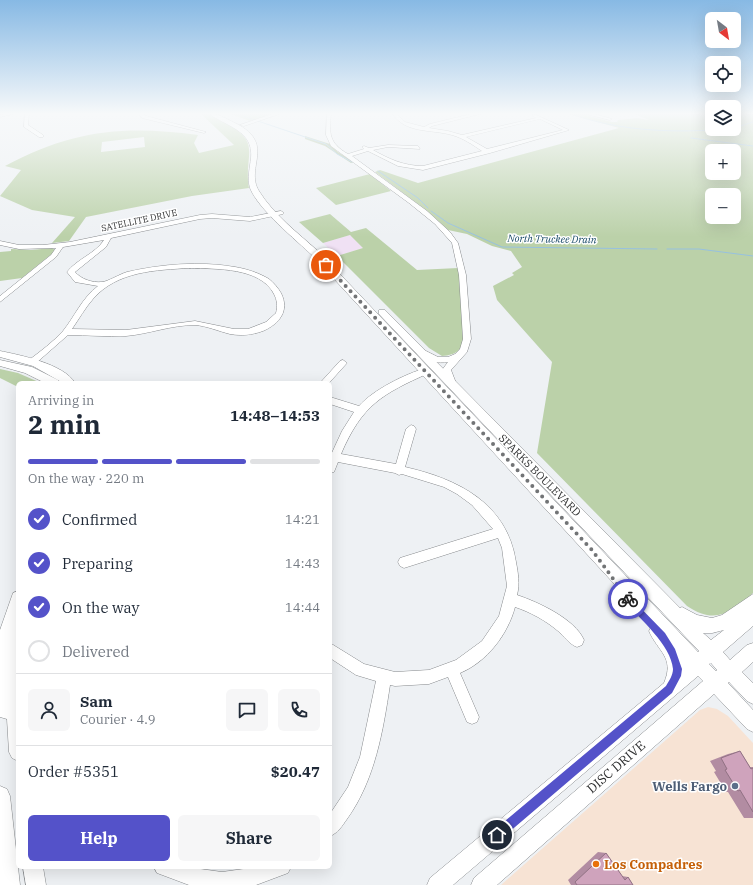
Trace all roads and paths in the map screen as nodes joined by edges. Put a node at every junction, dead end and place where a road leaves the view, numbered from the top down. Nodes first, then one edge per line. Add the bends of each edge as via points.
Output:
1 (253, 154) edge
2 (358, 154) edge
3 (376, 154) edge
4 (479, 154) edge
5 (348, 156) joint
6 (278, 213) junction
7 (109, 236) junction
8 (0, 243) edge
9 (61, 245) junction
10 (104, 285) junction
11 (0, 300) edge
12 (382, 312) junction
13 (66, 332) junction
14 (414, 346) junction
15 (0, 354) edge
16 (459, 356) junction
17 (32, 362) junction
18 (0, 363) edge
19 (343, 363) dead end
20 (426, 371) junction
21 (50, 381) edge
22 (67, 381) edge
23 (326, 381) edge
24 (459, 393) junction
25 (332, 401) edge
26 (359, 410) junction
27 (411, 429) dead end
28 (507, 441) junction
29 (335, 457) junction
30 (332, 464) edge
31 (399, 471) junction
32 (501, 532) junction
33 (592, 550) junction
34 (404, 562) dead end
35 (511, 599) junction
36 (661, 599) junction
37 (753, 602) edge
38 (16, 604) edge
39 (12, 615) junction
40 (753, 616) edge
41 (577, 640) dead end
42 (711, 651) junction
43 (753, 651) edge
44 (332, 652) edge
45 (0, 664) edge
46 (696, 664) junction
47 (452, 671) junction
48 (730, 671) junction
49 (384, 677) junction
50 (714, 683) junction
51 (669, 689) junction
52 (753, 695) edge
53 (16, 707) edge
54 (472, 717) dead end
55 (753, 723) edge
56 (0, 796) edge
57 (332, 825) edge
58 (33, 869) edge
59 (166, 869) edge
60 (278, 869) edge
61 (181, 881) edge
62 (10, 885) edge
63 (36, 885) edge
64 (437, 885) edge
65 (481, 885) edge

1 - 6 main road, SPARKS BOULEVARD via 254,189 262,201
2 - 5 street
3 - 4 street via 418,168
5 - 16 street via 431,217 455,244 461,267 467,339
6 - 7 street, SATELLITE DRIVE via 246,219 207,216
6 - 12 main road, SPARKS BOULEVARD via 323,251
6 - 20 main road, SPARKS BOULEVARD
7 - 9 street, SATELLITE DRIVE
7 - 10 street via 103,247 79,262 77,274
8 - 9 street, SATELLITE DRIVE via 20,247
9 - 11 street via 54,256
10 - 13 street via 79,310
10 - 13 street via 125,275 166,266 240,270 261,277 274,287 282,302 280,314 270,324 246,332 195,323 126,333
12 - 14 main road, SPARKS BOULEVARD
12 - 20 main road via 426,365
13 - 17 street
14 - 16 street via 436,360
14 - 24 main road, SPARKS BOULEVARD
15 - 17 main road
16 - 24 street via 446,370
17 - 22 main road via 50,369
18 - 21 main road via 28,370
19 - 23 street
20 - 26 street via 383,390
20 - 28 main road via 434,373 471,412
20 - 33 main road, SPARKS BOULEVARD
24 - 28 main road, SPARKS BOULEVARD
25 - 26 street
26 - 29 street via 347,429
27 - 31 street
28 - 36 main road, SPARKS BOULEVARD
29 - 30 street
29 - 31 street
31 - 32 street via 436,480 462,491 484,509
32 - 34 street
32 - 35 street via 513,571
33 - 46 main road, SPARKS BOULEVARD
33 - 51 main road via 629,600 668,645 677,669
35 - 41 street via 543,611
35 - 47 street via 506,617 490,643 473,659
36 - 37 main road via 695,623 706,626 726,623
36 - 42 main road, SPARKS BOULEVARD
38 - 39 main road
39 - 45 main road
39 - 53 main road via 13,632 5,710
40 - 42 main road
42 - 46 main road
42 - 48 main road, SPARKS BOULEVARD
43 - 48 main road, DISC DRIVE
44 - 49 street via 361,670
46 - 50 main road, SPARKS BOULEVARD
46 - 51 main road
47 - 49 street via 417,679
47 - 54 street
48 - 50 main road, DISC DRIVE
48 - 52 main road, SPARKS BOULEVARD
49 - 57 street via 365,771 355,793
50 - 55 main road, SPARKS BOULEVARD
50 - 65 main road, DISC DRIVE
51 - 64 main road
56 - 62 main road
58 - 63 main road
59 - 61 street
60 - 61 street via 248,880 226,883

